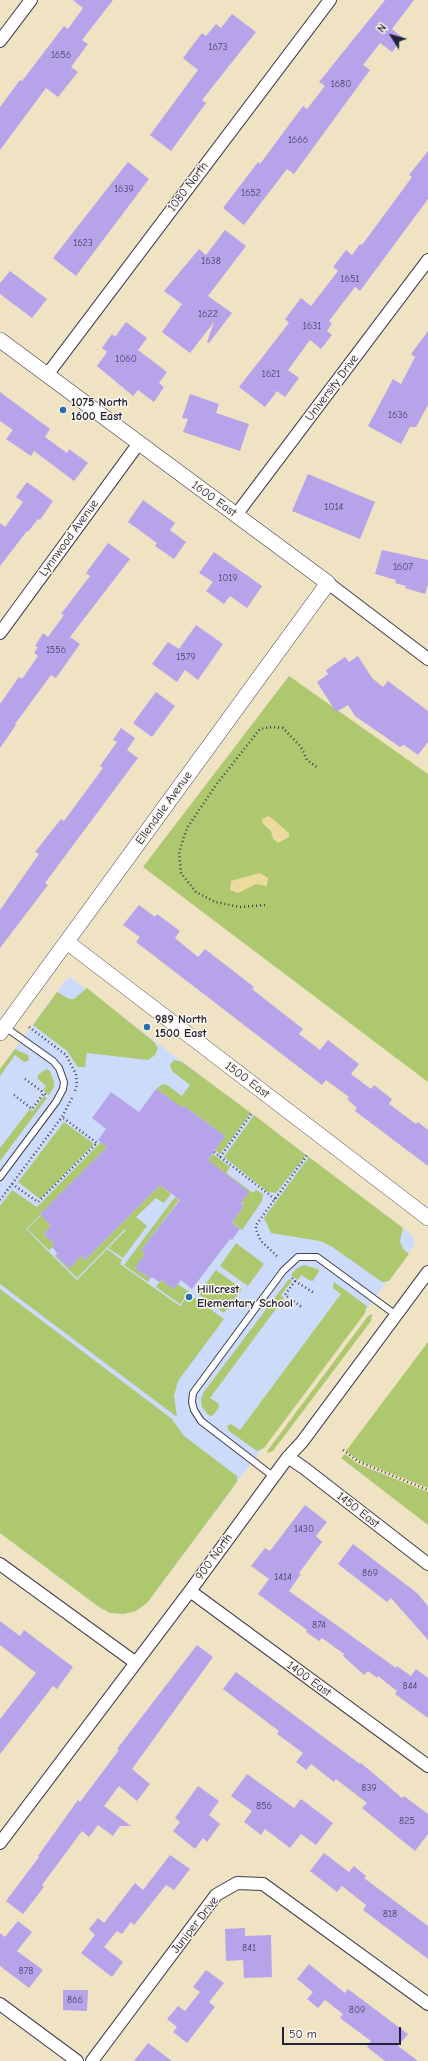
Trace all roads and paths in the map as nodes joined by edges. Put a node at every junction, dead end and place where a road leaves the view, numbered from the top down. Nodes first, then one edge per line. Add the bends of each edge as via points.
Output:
1 (31, 0) edge
2 (330, 0) edge
3 (0, 41) edge
4 (428, 260) edge
5 (0, 340) edge
6 (47, 375) junction
7 (139, 443) junction
8 (236, 515) junction
9 (328, 583) junction
10 (0, 634) edge
11 (428, 659) edge
12 (318, 768) dead end
13 (265, 905) dead end
14 (67, 942) junction
15 (3, 1030) edge
16 (25, 1079) dead end
17 (44, 1093) junction
18 (14, 1095) dead end
19 (47, 1096) dead end
20 (253, 1112) dead end
21 (62, 1117) dead end
22 (214, 1152) dead end
23 (308, 1154) dead end
24 (220, 1157) junction
25 (0, 1177) edge
26 (12, 1184) dead end
27 (275, 1199) junction
28 (428, 1218) edge
29 (277, 1256) dead end
30 (428, 1272) edge
31 (291, 1277) dead end
32 (295, 1281) junction
33 (314, 1293) dead end
34 (303, 1308) dead end
35 (396, 1315) junction
36 (343, 1450) dead end
37 (288, 1457) junction
38 (274, 1477) junction
39 (428, 1490) edge
40 (0, 1564) edge
41 (428, 1564) edge
42 (190, 1591) junction
43 (136, 1663) junction
44 (428, 1766) edge
45 (0, 1843) edge
46 (0, 2004) edge
47 (428, 2004) edge
48 (77, 2061) edge
49 (92, 2061) edge

1 - 3 street
2 - 6 street, 1080 North
4 - 8 street, University Drive
5 - 6 street, 1600 East
6 - 7 street, 1600 East
7 - 8 street, 1600 East
7 - 10 street, Lynnwood Avenue
8 - 9 street, 1600 East
9 - 11 street, 1600 East
9 - 14 street, Ellendale Avenue
12 - 13 path via 307,760 301,747 283,728 260,729 216,785 187,828 179,852 181,873 196,892 215,902 240,907
14 - 15 street, Ellendale Avenue
14 - 28 street, 1500 East
15 - 25 lane via 53,1061 59,1068 64,1082 56,1102
16 - 17 path
17 - 18 path via 32,1109
17 - 19 path
20 - 24 path
21 - 26 path via 98,1143 38,1202
22 - 24 path
23 - 27 path
24 - 27 path
27 - 29 path via 256,1225 256,1230 261,1241
30 - 35 street, 900 North
31 - 32 path
32 - 33 path
32 - 34 path via 285,1295
35 - 37 street, 900 North via 302,1442
35 - 38 lane via 317,1257 298,1257 283,1271 197,1387 192,1402 201,1421
36 - 39 path via 359,1462
37 - 38 street, 900 North
37 - 41 street, 1450 East
38 - 42 street, 900 North
40 - 43 street
42 - 43 street, 900 North
42 - 44 street, 1400 East
43 - 45 street, 900 North
46 - 48 street
47 - 49 street, Juniper Drive via 263,1884 237,1884 216,1895

